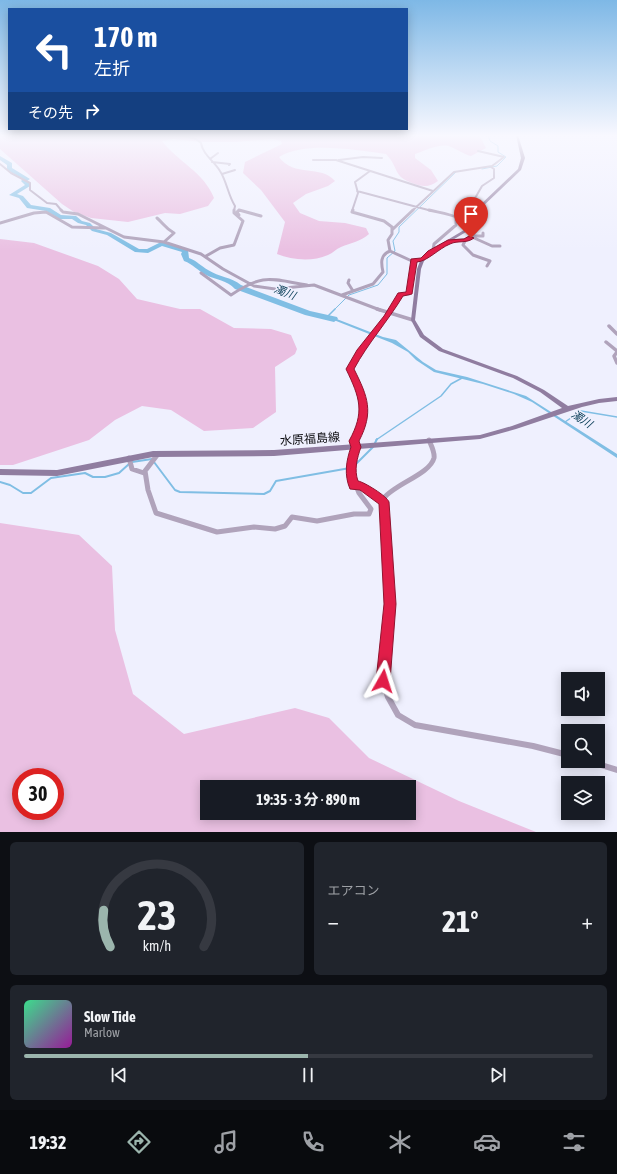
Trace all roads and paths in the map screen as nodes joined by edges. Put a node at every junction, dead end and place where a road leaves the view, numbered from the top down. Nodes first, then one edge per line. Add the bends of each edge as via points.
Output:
1 (13, 174) edge
2 (222, 174) edge
3 (366, 174) edge
4 (377, 174) edge
5 (452, 174) edge
6 (493, 174) edge
7 (515, 174) edge
8 (433, 190) junction
9 (357, 191) junction
10 (418, 208) junction
11 (261, 216) dead end
12 (240, 217) junction
13 (157, 218) dead end
14 (456, 218) junction
15 (0, 223) edge
16 (469, 224) junction
17 (105, 228) junction
18 (393, 229) junction
19 (483, 233) dead end
20 (473, 236) junction
21 (450, 241) junction
22 (465, 241) junction
23 (164, 242) junction
24 (500, 246) dead end
25 (433, 250) junction
26 (392, 252) junction
27 (206, 256) junction
28 (423, 260) junction
29 (413, 261) junction
30 (488, 266) dead end
31 (201, 273) dead end
32 (349, 280) dead end
33 (284, 282) junction
34 (249, 283) junction
35 (308, 286) junction
36 (279, 289) junction
37 (353, 291) junction
38 (345, 297) junction
39 (389, 314) junction
40 (413, 320) junction
41 (609, 326) dead end
42 (617, 334) edge
43 (606, 342) dead end
44 (617, 351) edge
45 (617, 363) edge
46 (617, 399) edge
47 (566, 409) junction
48 (429, 440) junction
49 (356, 447) junction
50 (158, 454) junction
51 (129, 458) junction
52 (0, 472) edge
53 (144, 473) junction
54 (354, 486) junction
55 (384, 502) junction
56 (561, 753) edge
57 (605, 766) edge
58 (617, 770) edge

1 - 17 street via 30,183 30,190 42,200 56,204 63,212 76,214
2 - 12 street via 235,206 234,213
3 - 9 street via 355,182
4 - 8 street via 398,182
5 - 8 street
6 - 14 street via 494,178 482,186 474,200 464,204
7 - 16 street via 478,209
8 - 10 street
9 - 10 street
9 - 18 street via 353,213 384,221
10 - 14 street
10 - 18 street
11 - 12 street via 239,210 237,212
12 - 27 street via 243,221 234,245 220,248
13 - 23 street via 165,228 174,233
14 - 16 street
14 - 25 street via 456,225 434,244
15 - 17 street via 30,213 46,212 72,227
16 - 20 street via 476,231
16 - 21 street via 465,231
17 - 23 street via 124,237
18 - 26 street via 388,240
19 - 20 street via 483,236
20 - 22 street
20 - 24 street via 492,246
21 - 22 street
21 - 25 street
22 - 30 street via 464,246 473,255 490,261
23 - 27 street
25 - 28 street
26 - 29 street
26 - 37 street via 386,253 381,260 383,272 376,282
27 - 34 street
28 - 29 street
28 - 40 street via 419,269
29 - 39 street via 409,294 401,294
31 - 34 street via 231,295
32 - 37 street
33 - 34 street via 267,278
33 - 35 street
33 - 36 street
34 - 36 street via 262,288
35 - 36 street
35 - 38 street
37 - 38 street
38 - 39 street
39 - 40 street
39 - 49 street via 350,369 361,390 364,408 362,427 354,441
40 - 47 street via 422,336 441,350 515,377 542,391
41 - 42 street
43 - 44 street
44 - 45 street via 614,356
46 - 47 street, 水原福島線
47 - 48 street, 水原福島線 via 497,433
48 - 49 street, 水原福島線
48 - 55 street via 434,452 432,462 391,489
49 - 50 street, 水原福島線 via 274,453
49 - 54 street via 351,460
50 - 51 street, 水原福島線
50 - 53 street
51 - 52 street, 水原福島線 via 57,473
51 - 53 street via 132,469
53 - 54 street via 151,504 156,513 162,517 217,532 260,527 275,529 285,526 290,518 295,516 317,521 369,514 371,509
54 - 55 street via 362,486
55 - 56 street via 390,604 383,681 388,697 398,714 415,725
57 - 58 street

